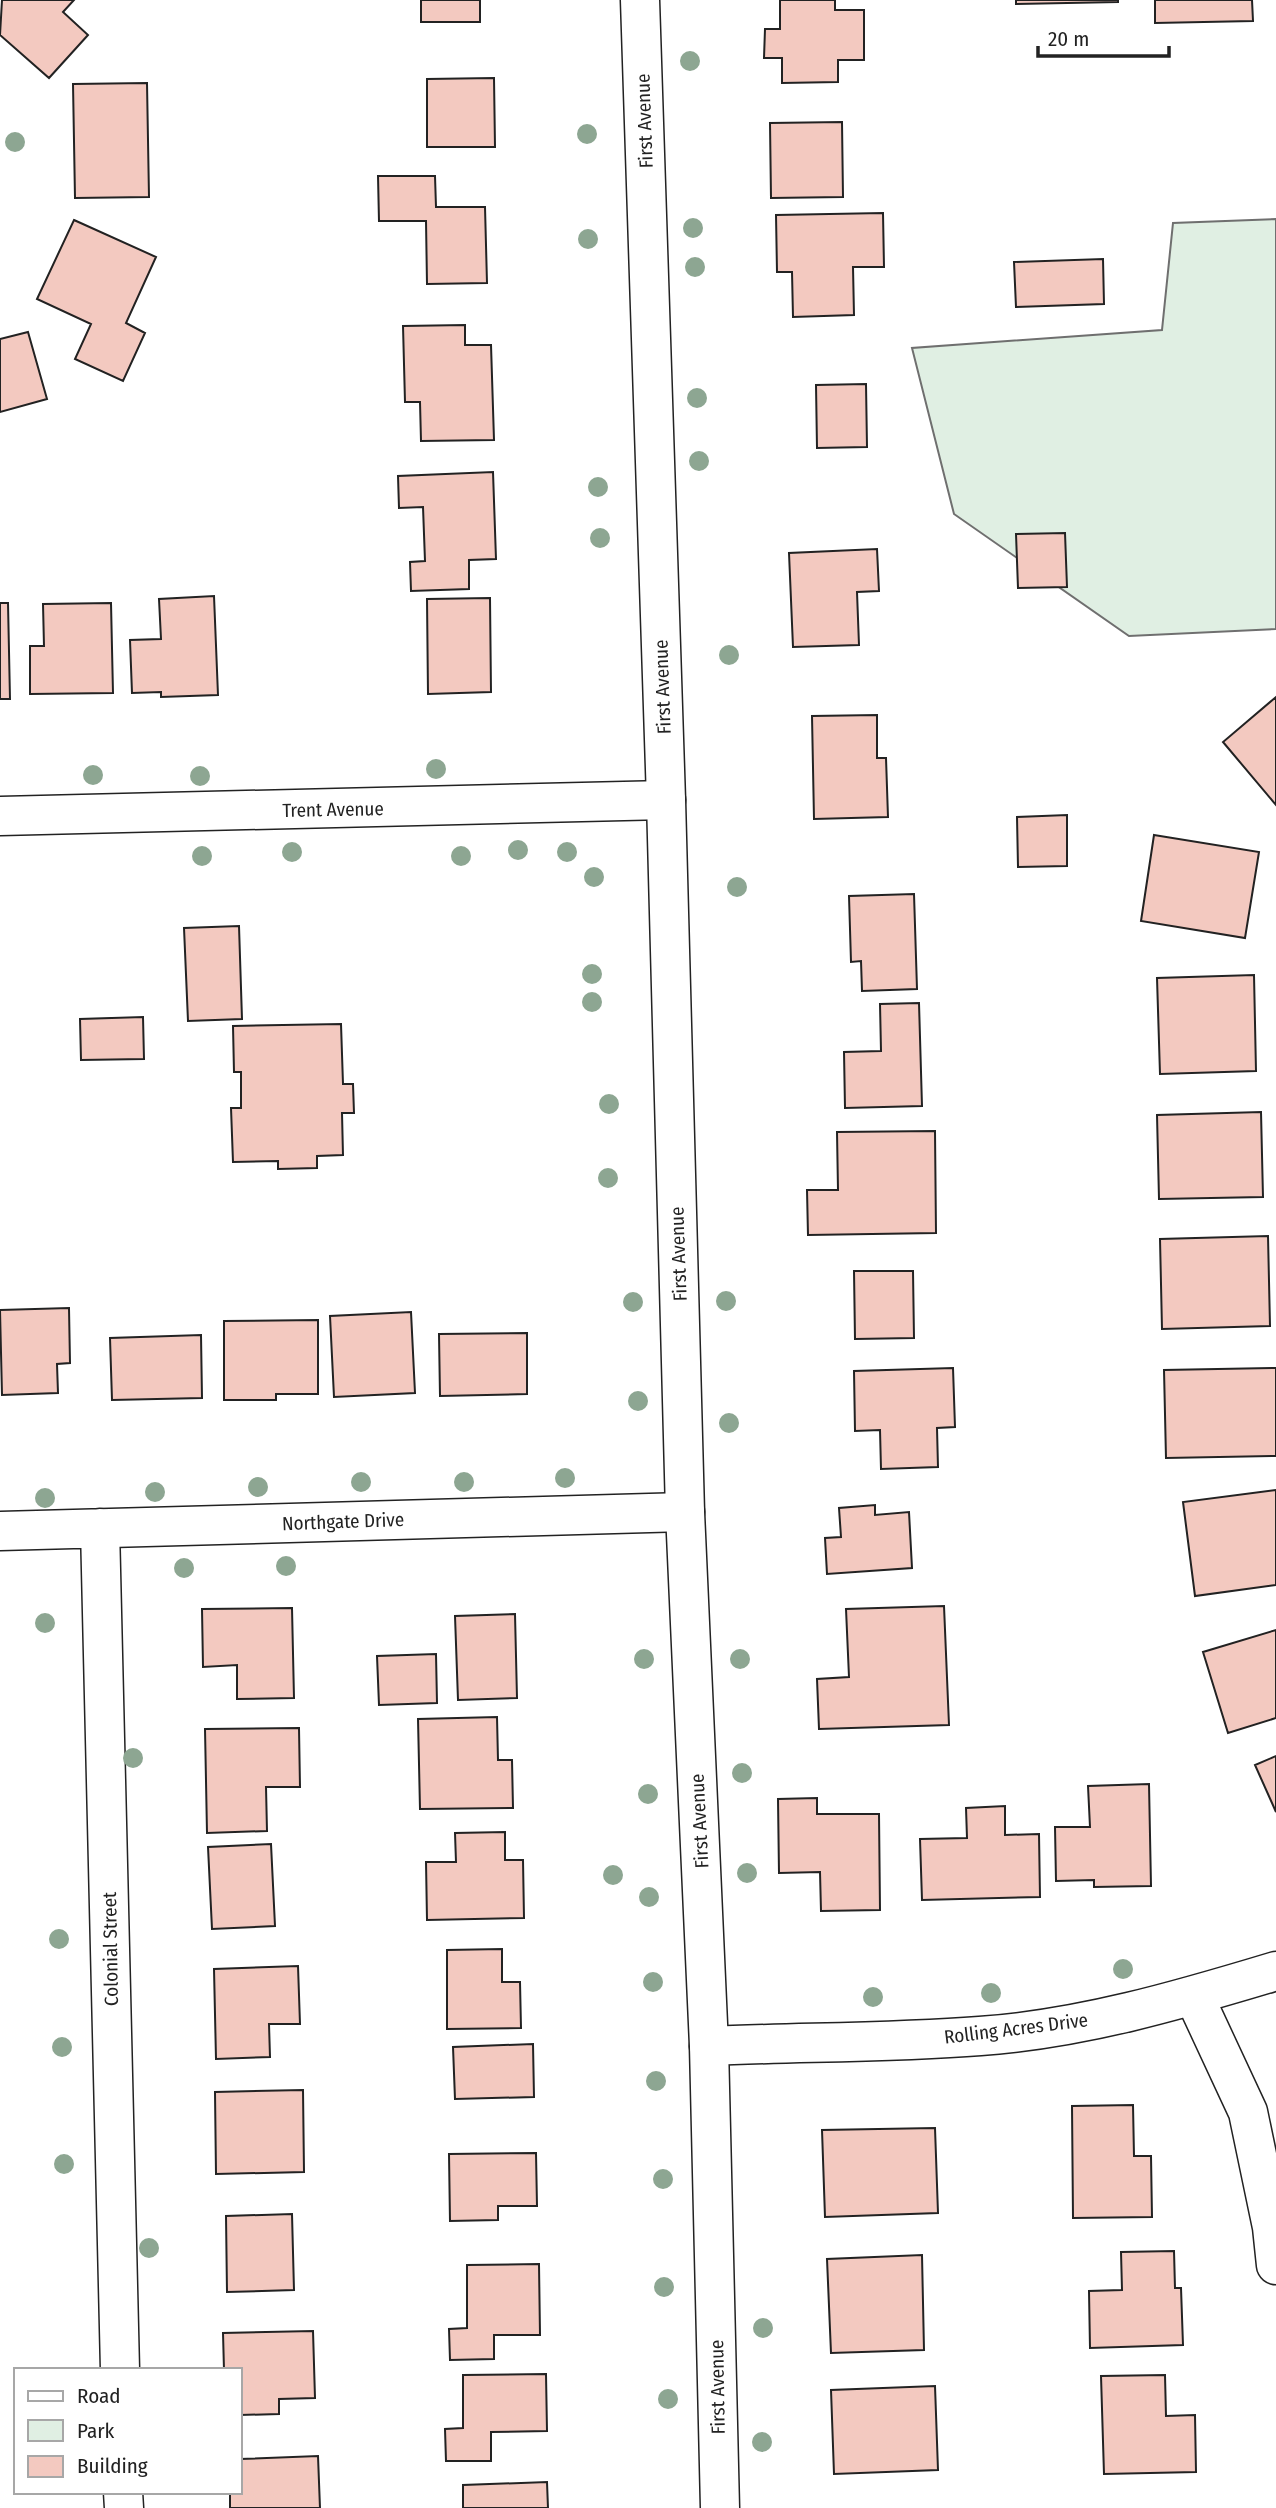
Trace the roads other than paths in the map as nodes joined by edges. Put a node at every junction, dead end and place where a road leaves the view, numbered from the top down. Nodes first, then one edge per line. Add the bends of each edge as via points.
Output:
1 (640, 0) edge
2 (666, 800) junction
3 (0, 816) edge
4 (685, 1512) junction
5 (100, 1528) junction
6 (0, 1531) edge
7 (1276, 1971) edge
8 (1194, 1996) junction
9 (709, 2046) junction
10 (1276, 2264) edge
11 (120, 2368) edge
12 (720, 2508) edge

1 - 2 street, First Avenue
2 - 3 street, Trent Avenue
2 - 4 street, First Avenue
4 - 5 street, Northgate Drive
4 - 9 street, First Avenue
5 - 6 street, Northgate Drive
5 - 11 street, Colonial Street
7 - 8 street, Rolling Acres Drive
8 - 9 street, Rolling Acres Drive via 1088,2021 982,2036
8 - 10 street via 1248,2112
9 - 12 street, First Avenue

